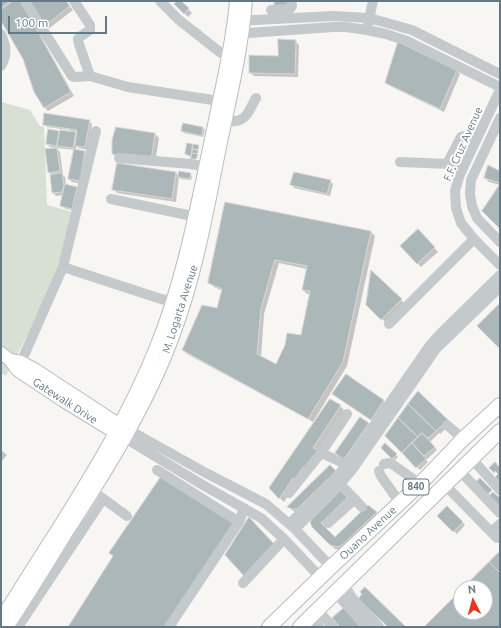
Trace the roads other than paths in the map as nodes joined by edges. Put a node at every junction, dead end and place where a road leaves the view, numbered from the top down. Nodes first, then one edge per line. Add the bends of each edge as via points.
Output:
1 (25, 1) edge
2 (74, 1) edge
3 (160, 1) edge
4 (236, 1) edge
5 (246, 1) edge
6 (291, 1) edge
7 (373, 1) edge
8 (271, 10) dead end
9 (369, 18) junction
10 (239, 21) junction
11 (367, 30) junction
12 (1, 34) edge
13 (237, 34) junction
14 (233, 57) junction
15 (1, 66) edge
16 (500, 74) edge
17 (90, 76) junction
18 (500, 89) edge
19 (256, 98) dead end
20 (219, 102) junction
21 (500, 118) edge
22 (221, 119) junction
23 (96, 130) dead end
24 (476, 139) junction
25 (119, 158) dead end
26 (400, 162) dead end
27 (449, 164) junction
28 (211, 168) junction
29 (462, 171) junction
30 (111, 199) dead end
31 (200, 218) junction
32 (474, 240) junction
33 (500, 242) edge
34 (500, 265) edge
35 (63, 267) junction
36 (500, 275) edge
37 (500, 287) edge
38 (172, 301) junction
39 (389, 324) dead end
40 (169, 332) junction
41 (433, 347) junction
42 (12, 361) edge
43 (500, 405) edge
44 (347, 414) dead end
45 (448, 425) dead end
46 (500, 431) edge
47 (122, 432) junction
48 (463, 439) junction
49 (321, 453) junction
50 (472, 459) junction
51 (349, 468) junction
52 (157, 470) dead end
53 (460, 471) junction
54 (484, 472) junction
55 (206, 473) junction
56 (201, 484) junction
57 (340, 484) junction
58 (420, 484) junction
59 (472, 484) junction
60 (445, 485) junction
61 (89, 489) junction
62 (500, 490) edge
63 (289, 493) dead end
64 (103, 499) junction
65 (400, 503) junction
66 (244, 508) junction
67 (500, 513) edge
68 (127, 516) dead end
69 (239, 522) junction
70 (328, 523) dead end
71 (500, 524) edge
72 (292, 526) junction
73 (284, 539) junction
74 (330, 567) junction
75 (320, 577) junction
76 (243, 582) dead end
77 (340, 588) junction
78 (1, 618) edge
79 (312, 620) edge
80 (7, 627) edge
81 (18, 627) edge
82 (169, 627) edge
83 (270, 627) edge
84 (333, 627) edge
85 (366, 627) edge
86 (379, 627) edge

1 - 17 street via 72,76
2 - 17 street via 90,25 90,30 78,39
3 - 14 street via 179,20 221,53
4 - 10 main road, M. Logarta Avenue
5 - 10 main road, M. Logarta Avenue
6 - 8 street via 290,8
7 - 9 street
9 - 10 street via 334,16
9 - 11 street
9 - 16 street via 412,30
10 - 13 main road, M. Logarta Avenue
11 - 13 street via 333,27
11 - 18 street via 407,41
12 - 15 street via 6,55
13 - 14 main road, M. Logarta Avenue
14 - 20 main road, M. Logarta Avenue
14 - 22 main road, M. Logarta Avenue
17 - 20 street via 128,87
18 - 24 street, F.F. Cruz Avenue
19 - 22 street via 243,120 236,122
20 - 22 main road, M. Logarta Avenue
21 - 33 street, F.F. Cruz Avenue via 471,180 470,194 477,218
22 - 28 main road, M. Logarta Avenue
23 - 35 street
24 - 27 street via 461,137
24 - 29 street, F.F. Cruz Avenue
25 - 28 street
26 - 27 street
27 - 29 street
28 - 31 main road, M. Logarta Avenue
29 - 32 street, F.F. Cruz Avenue via 455,191 456,208 461,223
30 - 31 street
31 - 38 main road, M. Logarta Avenue
31 - 40 main road, M. Logarta Avenue via 195,267 182,312
32 - 34 street, F.F. Cruz Avenue
32 - 39 street
35 - 38 street
35 - 42 street
36 - 41 street via 440,334
37 - 41 street
38 - 40 main road, M. Logarta Avenue
40 - 47 main road, M. Logarta Avenue via 167,354
41 - 51 street
42 - 47 main road, Gatewalk Drive via 36,370
43 - 48 highway, Ouano Avenue / 840
44 - 49 street
45 - 48 street
46 - 50 highway, Ouano Avenue / 840
47 - 55 street
47 - 56 street
47 - 61 main road, M. Logarta Avenue
48 - 58 highway, Ouano Avenue / 840
49 - 51 street via 339,460
49 - 63 street
50 - 53 highway, Ouano Avenue / 840
50 - 54 street
51 - 57 street
51 - 72 street via 330,484
52 - 69 street
53 - 59 street
53 - 60 highway, Ouano Avenue / 840
54 - 59 street
54 - 62 street
55 - 56 street
55 - 72 street via 266,504
56 - 66 street
57 - 70 street via 359,503
57 - 72 street
58 - 65 highway, Ouano Avenue / 840
58 - 65 street via 392,464 389,463 382,468 381,476
59 - 67 street
60 - 71 street via 494,535
60 - 77 highway, Ouano Avenue / 840
61 - 64 street
61 - 78 main road, M. Logarta Avenue
61 - 80 main road, M. Logarta Avenue
64 - 68 street
64 - 81 street
65 - 74 highway, Ouano Avenue / 840
66 - 69 street
66 - 73 street via 261,518
69 - 82 street
72 - 74 street
73 - 75 street
73 - 76 street
74 - 75 highway, Ouano Avenue / 840
75 - 83 highway, Ouano Avenue / 840
77 - 79 highway, Ouano Avenue / 840
77 - 85 street
77 - 86 street
79 - 84 street

